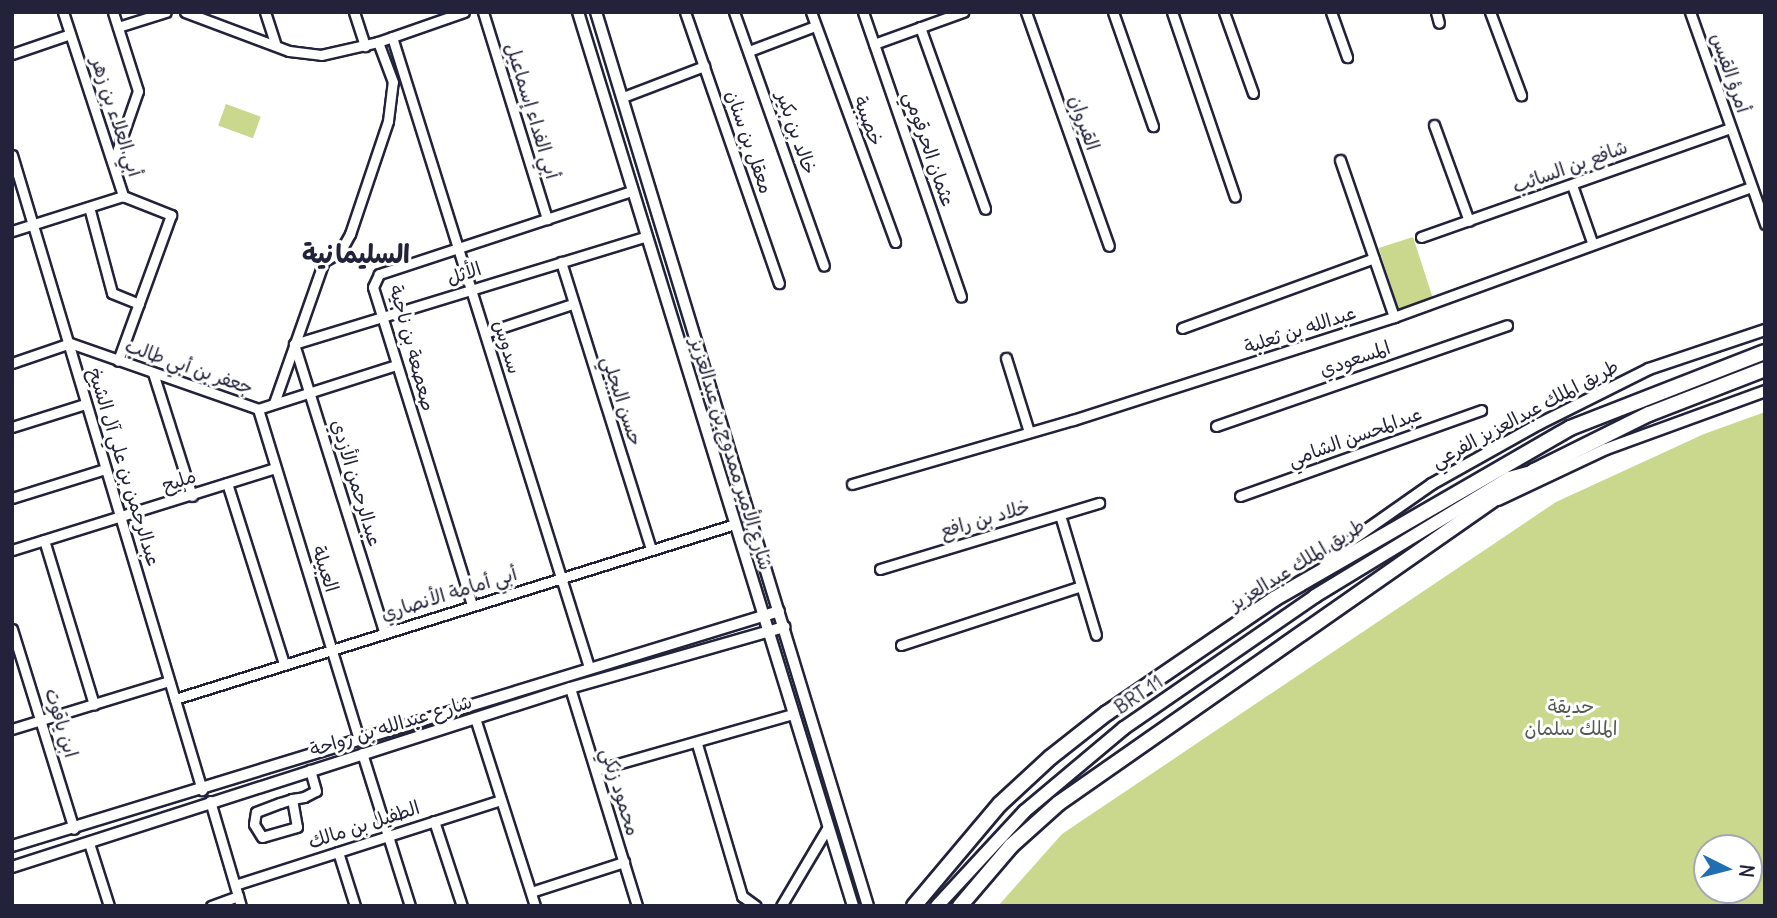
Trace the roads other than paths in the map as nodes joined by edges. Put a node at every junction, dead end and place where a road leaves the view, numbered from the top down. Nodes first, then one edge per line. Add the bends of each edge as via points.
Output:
1 (63, 12) edge
2 (113, 12) edge
3 (166, 12) edge
4 (184, 12) edge
5 (265, 12) edge
6 (354, 12) edge
7 (463, 12) edge
8 (483, 12) edge
9 (578, 12) edge
10 (597, 12) edge
11 (684, 12) edge
12 (734, 12) edge
13 (811, 12) edge
14 (863, 12) edge
15 (963, 12) edge
16 (1026, 12) edge
17 (1113, 12) edge
18 (1172, 12) edge
19 (1224, 12) edge
20 (1331, 12) edge
21 (1436, 12) edge
22 (1490, 12) edge
23 (1690, 12) edge
24 (1439, 23) dead end
25 (815, 26) junction
26 (118, 27) junction
27 (920, 27) junction
28 (70, 34) junction
29 (392, 37) junction
30 (378, 42) junction
31 (275, 43) junction
32 (874, 44) junction
33 (365, 46) junction
34 (749, 51) junction
35 (12, 54) edge
36 (1347, 57) dead end
37 (704, 66) junction
38 (1253, 93) dead end
39 (1521, 95) dead end
40 (623, 96) junction
41 (1434, 125) dead end
42 (1153, 126) dead end
43 (1730, 128) junction
44 (12, 155) edge
45 (1340, 160) dead end
46 (113, 164) junction
47 (1572, 185) junction
48 (1751, 187) junction
49 (632, 191) junction
50 (123, 196) junction
51 (1235, 197) dead end
52 (89, 207) junction
53 (985, 209) dead end
54 (547, 219) junction
55 (1469, 221) junction
56 (35, 224) junction
57 (1765, 224) edge
58 (12, 231) edge
59 (645, 237) junction
60 (1421, 237) dead end
61 (895, 242) dead end
62 (1592, 242) junction
63 (1108, 246) dead end
64 (458, 248) junction
65 (1374, 258) junction
66 (561, 262) junction
67 (824, 266) dead end
68 (779, 283) dead end
69 (471, 289) junction
70 (961, 298) dead end
71 (139, 304) junction
72 (572, 304) junction
73 (1394, 317) junction
74 (381, 319) junction
75 (1507, 325) dead end
76 (1182, 328) dead end
77 (1765, 330) edge
78 (485, 333) junction
79 (70, 344) junction
80 (294, 344) junction
81 (1765, 352) edge
82 (1006, 358) dead end
83 (118, 361) junction
84 (12, 363) edge
85 (396, 365) junction
86 (1765, 369) edge
87 (153, 373) junction
88 (1765, 391) edge
89 (309, 392) junction
90 (274, 403) junction
91 (85, 404) junction
92 (258, 409) junction
93 (1481, 410) dead end
94 (1216, 426) dead end
95 (12, 427) edge
96 (1029, 432) junction
97 (275, 468) junction
98 (105, 469) junction
99 (1534, 471) junction
100 (227, 483) junction
101 (852, 484) dead end
102 (1461, 488) junction
103 (192, 495) junction
104 (1240, 496) dead end
105 (12, 498) edge
106 (1495, 501) junction
107 (1099, 503) dead end
108 (1060, 516) junction
109 (120, 517) junction
110 (735, 524) junction
111 (44, 540) junction
112 (651, 549) junction
113 (12, 550) edge
114 (1390, 550) junction
115 (1324, 568) junction
116 (880, 569) dead end
117 (561, 578) junction
118 (1081, 586) junction
119 (472, 605) junction
120 (779, 611) junction
121 (762, 616) junction
122 (783, 627) junction
123 (12, 629) edge
124 (384, 632) junction
125 (767, 632) junction
126 (1096, 635) dead end
127 (901, 645) dead end
128 (332, 649) junction
129 (284, 664) junction
130 (589, 667) junction
131 (169, 681) junction
132 (570, 688) junction
133 (175, 699) junction
134 (94, 705) junction
135 (792, 714) junction
136 (475, 718) junction
137 (43, 721) junction
138 (12, 729) edge
139 (359, 740) junction
140 (696, 744) junction
141 (362, 753) junction
142 (310, 769) junction
143 (596, 770) junction
144 (202, 790) junction
145 (292, 800) junction
146 (501, 800) junction
147 (209, 801) junction
148 (434, 821) junction
149 (828, 827) junction
150 (74, 829) junction
151 (388, 835) junction
152 (89, 843) junction
153 (12, 846) edge
154 (338, 852) junction
155 (624, 862) junction
156 (12, 867) edge
157 (238, 884) junction
158 (531, 892) junction
159 (239, 901) edge
160 (108, 906) edge
161 (211, 906) edge
162 (355, 906) edge
163 (410, 906) edge
164 (462, 906) edge
165 (536, 906) edge
166 (637, 906) edge
167 (755, 906) edge
168 (781, 906) edge
169 (853, 906) edge
170 (868, 906) edge
171 (914, 906) edge
172 (937, 906) edge
173 (960, 906) edge

1 - 28 street, أبي العلاء بن زهر
2 - 26 street
3 - 26 street
4 - 31 street
5 - 31 street
6 - 33 street
7 - 29 street
8 - 54 street, أبي الفداء إسماعيل
9 - 49 street, شارع الأمير ممدوح بن عبدالعزيز
10 - 40 street, شارع الأمير ممدوح بن عبدالعزيز
11 - 37 street, معقل بن سنان
12 - 34 street, خالد بن بكير
13 - 25 street, خصيبة
14 - 32 street, عثمان الحرقومي
15 - 27 street
16 - 63 street, القيروان
17 - 42 street
18 - 51 street
19 - 38 street
20 - 36 street
21 - 24 street
22 - 39 street
23 - 43 street, أمرؤ القيس
25 - 34 street
25 - 61 street, خصيبة
26 - 46 street via 138,91
27 - 32 street
27 - 53 street
28 - 35 street
28 - 46 street, أبي العلاء بن زهر
29 - 30 street
29 - 64 street, سدوس
30 - 33 street
30 - 80 street via 393,82 388,121 350,234 340,252 324,261
31 - 33 street via 289,51 321,55
32 - 70 street, عثمان الحرقومي
34 - 67 street, خالد بن بكير
37 - 40 street
37 - 68 street, معقل بن سنان
40 - 120 street, شارع الأمير ممدوح بن عبدالعزيز
41 - 55 street
43 - 47 street, شافع بن السائب
43 - 48 street, أمرؤ القيس
44 - 56 street, عبدالرحمن بن علي آل الشيخ
45 - 65 street
46 - 50 street, أبي العلاء بن زهر
47 - 55 street, شافع بن السائب
47 - 62 street
48 - 57 street, أمرؤ القيس
48 - 62 street, عبدالله بن ثعلبة
49 - 54 street, صعصعة بن ناجية
49 - 59 street, شارع الأمير ممدوح بن عبدالعزيز
50 - 52 street
50 - 71 street, أبي العلاء بن زهر via 171,215
52 - 56 street
52 - 71 street via 112,293
54 - 64 street, صعصعة بن ناجية
55 - 60 street, شافع بن السائب
56 - 58 street
56 - 79 street, عبدالرحمن بن علي آل الشيخ
59 - 66 street, الأثل
59 - 110 street, شارع الأمير ممدوح بن عبدالعزيز
62 - 73 street, عبدالله بن ثعلبة
64 - 69 street, سدوس
64 - 74 street, صعصعة بن ناجية via 379,274 373,287
65 - 73 street
65 - 76 street
66 - 69 street, الأثل
66 - 72 street, حسن البجلي
69 - 74 street, الأثل
69 - 78 street, سدوس
71 - 83 street, أبي العلاء بن زهر
72 - 78 street
72 - 112 street, حسن البجلي
73 - 96 street, عبدالله بن ثعلبة
74 - 80 street, الأثل
74 - 85 street, صعصعة بن ناجية
75 - 94 street, المسعودي
77 - 115 street, طريق الملك عبدالعزيز الفرعي via 1649,369 1539,424 1432,484 1342,547
78 - 117 street, سدوس
79 - 83 street, جعفر بن أبي طالب
79 - 84 street
79 - 91 street, عبدالرحمن بن علي آل الشيخ
80 - 89 street, عبدالرحمن الأزدي
80 - 90 street
81 - 102 main road, طريق الملك عبدالعزيز via 1570,428
82 - 96 street
83 - 87 street, جعفر بن أبي طالب
85 - 89 street, جعفر بن أبي طالب
85 - 119 street, صعصعة بن ناجية
86 - 99 main road via 1684,398
87 - 92 street, جعفر بن أبي طالب
87 - 103 street
88 - 106 street via 1606,449
89 - 90 street, جعفر بن أبي طالب
89 - 124 street, عبدالرحمن الأزدي
90 - 92 street, جعفر بن أبي طالب
91 - 95 street
91 - 98 street, عبدالرحمن بن علي آل الشيخ
92 - 97 street, العبيلة
93 - 104 street, عبدالمحسن الشامي
96 - 101 street, عبدالله بن ثعلبة
97 - 100 street, مليح
97 - 128 street, العبيلة
98 - 105 street
98 - 109 street, عبدالرحمن بن علي آل الشيخ
99 - 106 main road
99 - 114 main road, BRT 11 via 1509,478
100 - 103 street, مليح
100 - 129 street
102 - 114 main road, BRT 11
102 - 115 main road, طريق الملك عبدالعزيز
103 - 109 street, مليح
106 - 173 main road via 1284,641 1059,803 1011,846
107 - 108 street, خلاد بن رافع
108 - 116 street, خلاد بن رافع
108 - 118 street
109 - 111 street, مليح
109 - 131 street, عبدالرحمن بن علي آل الشيخ
110 - 112 street, أبي أمامة الأنصاري
110 - 121 street, شارع الأمير ممدوح بن عبدالعزيز
111 - 113 street, مليح
111 - 134 street
112 - 117 street, أبي أمامة الأنصاري
114 - 172 main road, BRT 11 via 1315,596 1114,736 1025,811
115 - 171 main road, طريق الملك عبدالعزيز via 1107,713 1051,757 1000,803
117 - 119 street, أبي أمامة الأنصاري
117 - 130 street, سدوس
118 - 126 street
118 - 127 street
119 - 124 street, أبي أمامة الأنصاري
120 - 121 street, شارع عبدالله بن رواحة
120 - 122 street, شارع الأمير ممدوح بن عبدالعزيز
121 - 125 street, شارع الأمير ممدوح بن عبدالعزيز
121 - 130 street, شارع عبدالله بن رواحة
122 - 125 street, شارع عبدالله بن رواحة
122 - 170 street, شارع الأمير ممدوح بن عبدالعزيز
123 - 137 street, ابن ياقوت
124 - 128 street, أبي أمامة الأنصاري
125 - 132 street, شارع عبدالله بن رواحة
125 - 135 street, شارع الأمير ممدوح بن عبدالعزيز
128 - 129 street, أبي أمامة الأنصاري
128 - 139 street, العبيلة
129 - 133 street, أبي أمامة الأنصاري
130 - 139 street, شارع عبدالله بن رواحة
131 - 133 street, عبدالرحمن بن علي آل الشيخ
131 - 134 street
132 - 136 street, شارع عبدالله بن رواحة
132 - 143 street, محمود زنكي
133 - 144 street, عبدالرحمن بن علي آل الشيخ
134 - 137 street
135 - 140 street
135 - 149 street, شارع الأمير ممدوح بن عبدالعزيز
136 - 141 street, شارع عبدالله بن رواحة
136 - 146 street
137 - 138 street
137 - 150 street, ابن ياقوت
139 - 144 street, شارع عبدالله بن رواحة
140 - 143 street
140 - 167 street via 742,896
141 - 142 street, شارع عبدالله بن رواحة
141 - 151 street
142 - 145 street via 316,791
142 - 147 street, شارع عبدالله بن رواحة
143 - 155 street, محمود زنكي
144 - 150 street, شارع عبدالله بن رواحة
145 - 145 street via 256,812 254,824 262,837 297,827
146 - 148 street, الطفيل بن مالك
146 - 158 street
147 - 152 street, شارع عبدالله بن رواحة
147 - 157 street
148 - 151 street, الطفيل بن مالك
148 - 164 street
149 - 168 street
149 - 169 street, شارع الأمير ممدوح بن عبدالعزيز
150 - 153 street, شارع عبدالله بن رواحة
151 - 154 street, الطفيل بن مالك
151 - 163 street
152 - 156 street, شارع عبدالله بن رواحة
152 - 160 street
154 - 157 street, الطفيل بن مالك
154 - 162 street
155 - 158 street
155 - 166 street, محمود زنكي
157 - 159 street
158 - 165 street
159 - 161 street

